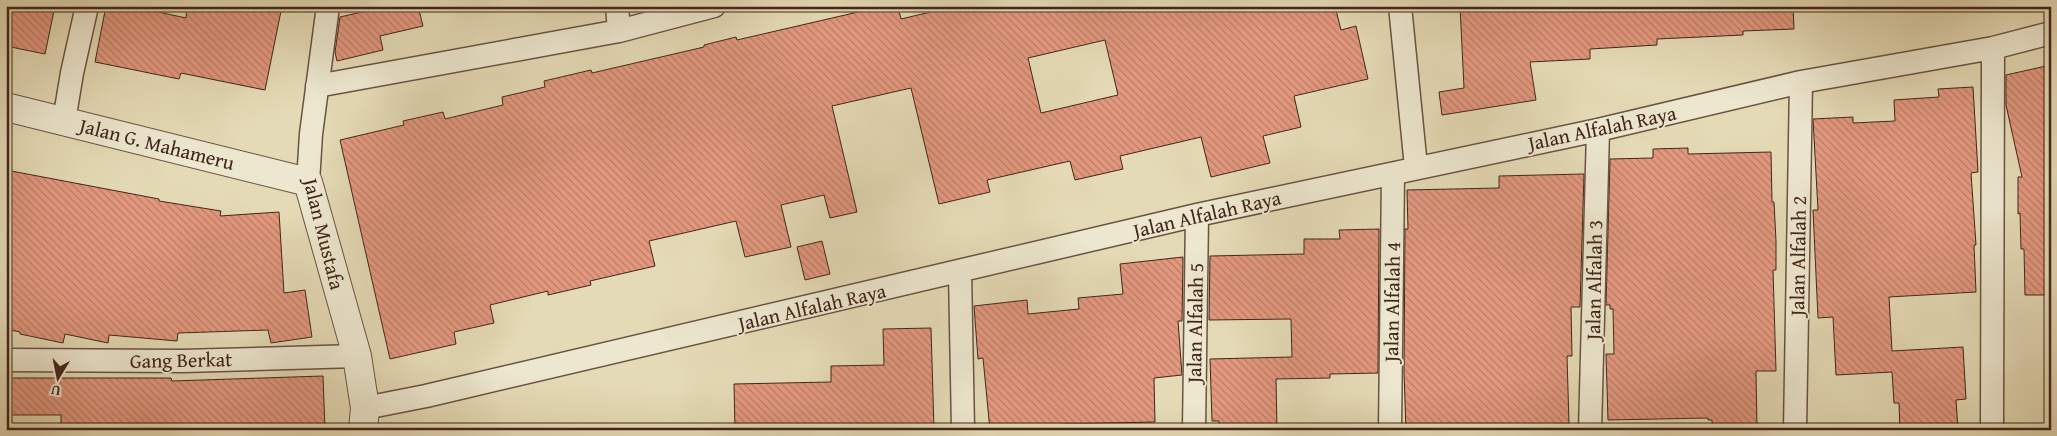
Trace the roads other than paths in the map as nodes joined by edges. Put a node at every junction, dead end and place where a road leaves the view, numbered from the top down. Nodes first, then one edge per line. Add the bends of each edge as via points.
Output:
1 (87, 6) edge
2 (328, 6) edge
3 (617, 6) edge
4 (714, 6) edge
5 (1400, 6) edge
6 (619, 31) junction
7 (2051, 34) edge
8 (1993, 48) junction
9 (1801, 82) junction
10 (317, 86) junction
11 (6, 107) edge
12 (64, 121) junction
13 (1598, 130) junction
14 (1416, 167) junction
15 (1393, 174) junction
16 (308, 182) junction
17 (1197, 215) junction
18 (960, 272) junction
19 (356, 356) junction
20 (6, 360) edge
21 (364, 419) edge
22 (963, 430) edge
23 (1194, 430) edge
24 (1390, 430) edge
25 (1590, 430) edge
26 (1795, 430) edge
27 (1992, 430) edge

1 - 12 street
2 - 10 street, Jalan Mustafa
3 - 6 street
4 - 6 street
5 - 14 street
6 - 10 street
7 - 8 street, Jalan Alfalah Raya
8 - 9 street, Jalan Alfalah Raya
8 - 27 street
9 - 13 street, Jalan Alfalah Raya
9 - 26 street, Jalan Alfalah 2
10 - 16 street, Jalan Mustafa
11 - 12 street, Jalan G. Mahameru
12 - 16 street, Jalan G. Mahameru
13 - 14 street, Jalan Alfalah Raya
13 - 25 street, Jalan Alfalah 3
14 - 15 street, Jalan Alfalah Raya
15 - 17 street, Jalan Alfalah Raya
15 - 24 street, Jalan Alfalah 4
16 - 19 street, Jalan Mustafa
17 - 18 street, Jalan Alfalah Raya
17 - 23 street, Jalan Alfalah 5
18 - 21 street, Jalan Alfalah Raya via 435,394
18 - 22 street
19 - 20 street, Gang Berkat via 183,361
19 - 21 street, Jalan Mustafa

